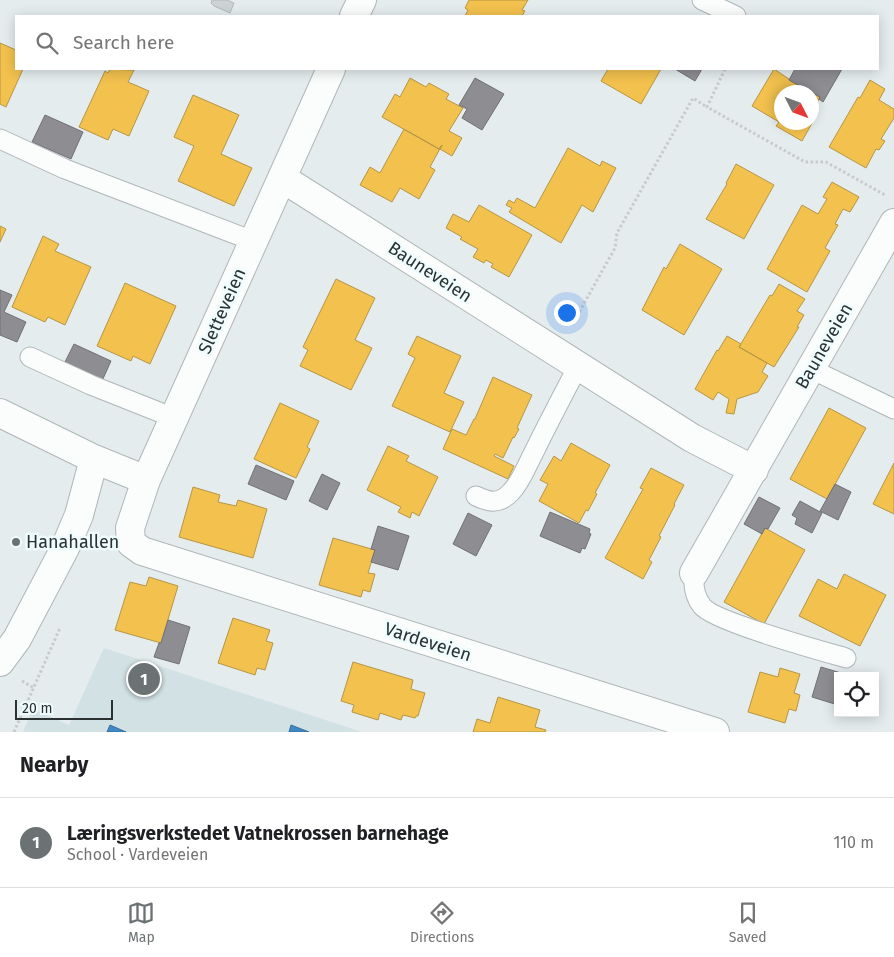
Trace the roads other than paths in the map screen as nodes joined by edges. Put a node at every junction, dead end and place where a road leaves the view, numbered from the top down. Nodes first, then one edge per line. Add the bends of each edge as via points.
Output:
1 (362, 0) edge
2 (702, 0) edge
3 (354, 15) edge
4 (734, 15) edge
5 (331, 70) edge
6 (0, 139) edge
7 (282, 178) junction
8 (894, 223) edge
9 (254, 241) junction
10 (30, 357) dead end
11 (567, 359) junction
12 (811, 369) junction
13 (894, 409) edge
14 (0, 413) edge
15 (174, 418) junction
16 (94, 459) junction
17 (754, 470) junction
18 (146, 480) junction
19 (476, 496) dead end
20 (142, 551) joint
21 (694, 573) joint
22 (846, 658) dead end
23 (0, 662) edge
24 (715, 732) edge

1 - 3 street
2 - 4 lane
5 - 7 street, Sletteveien
6 - 9 lane via 65,169
7 - 9 street, Sletteveien
7 - 11 street, Bauneveien
8 - 12 street, Bauneveien
9 - 15 street, Sletteveien
10 - 15 lane
11 - 17 street, Bauneveien via 692,438
11 - 19 lane via 525,469 511,492 493,502
12 - 13 lane
12 - 17 street, Bauneveien
14 - 16 street
15 - 18 street, Sletteveien
16 - 18 street
16 - 23 street via 79,515 65,548 17,640
17 - 21 street, Bauneveien
18 - 20 street, Sletteveien via 130,528 131,543
20 - 24 street, Vardeveien
21 - 22 lane via 695,593 702,607 708,611 740,625

